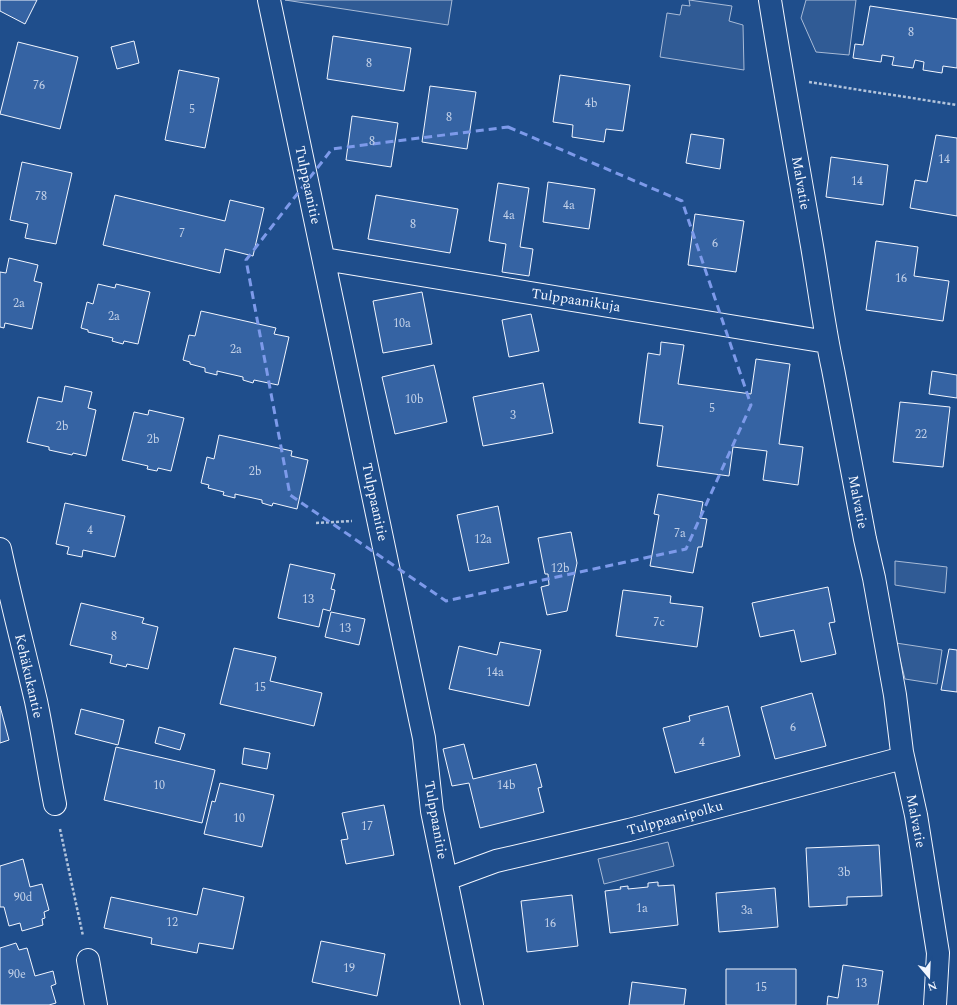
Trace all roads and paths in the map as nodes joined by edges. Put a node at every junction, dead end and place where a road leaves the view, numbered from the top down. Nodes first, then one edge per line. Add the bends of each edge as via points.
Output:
1 (269, 0) edge
2 (770, 0) edge
3 (783, 78) junction
4 (957, 105) edge
5 (324, 259) junction
6 (827, 342) junction
7 (379, 520) junction
8 (316, 523) dead end
9 (0, 549) edge
10 (903, 758) junction
11 (55, 804) joint
12 (447, 879) junction
13 (88, 960) joint
14 (96, 1005) edge
15 (472, 1005) edge
16 (935, 1005) edge

1 - 5 street, Tulppaanitie
2 - 3 street, Malvatie
3 - 4 path
3 - 6 street, Malvatie
5 - 6 street, Tulppaanikuja
5 - 7 street, Tulppaanitie
6 - 10 street, Malvatie via 874,578 895,695
7 - 8 path
7 - 12 street, Tulppaanitie via 424,738 432,811
9 - 11 street, Kehäkukantie via 36,703
10 - 12 street, Tulppaanipolku via 629,830 496,861
10 - 16 street, Malvatie via 916,815 938,953
11 - 13 path
12 - 15 street, Tulppaanitie
13 - 14 street

